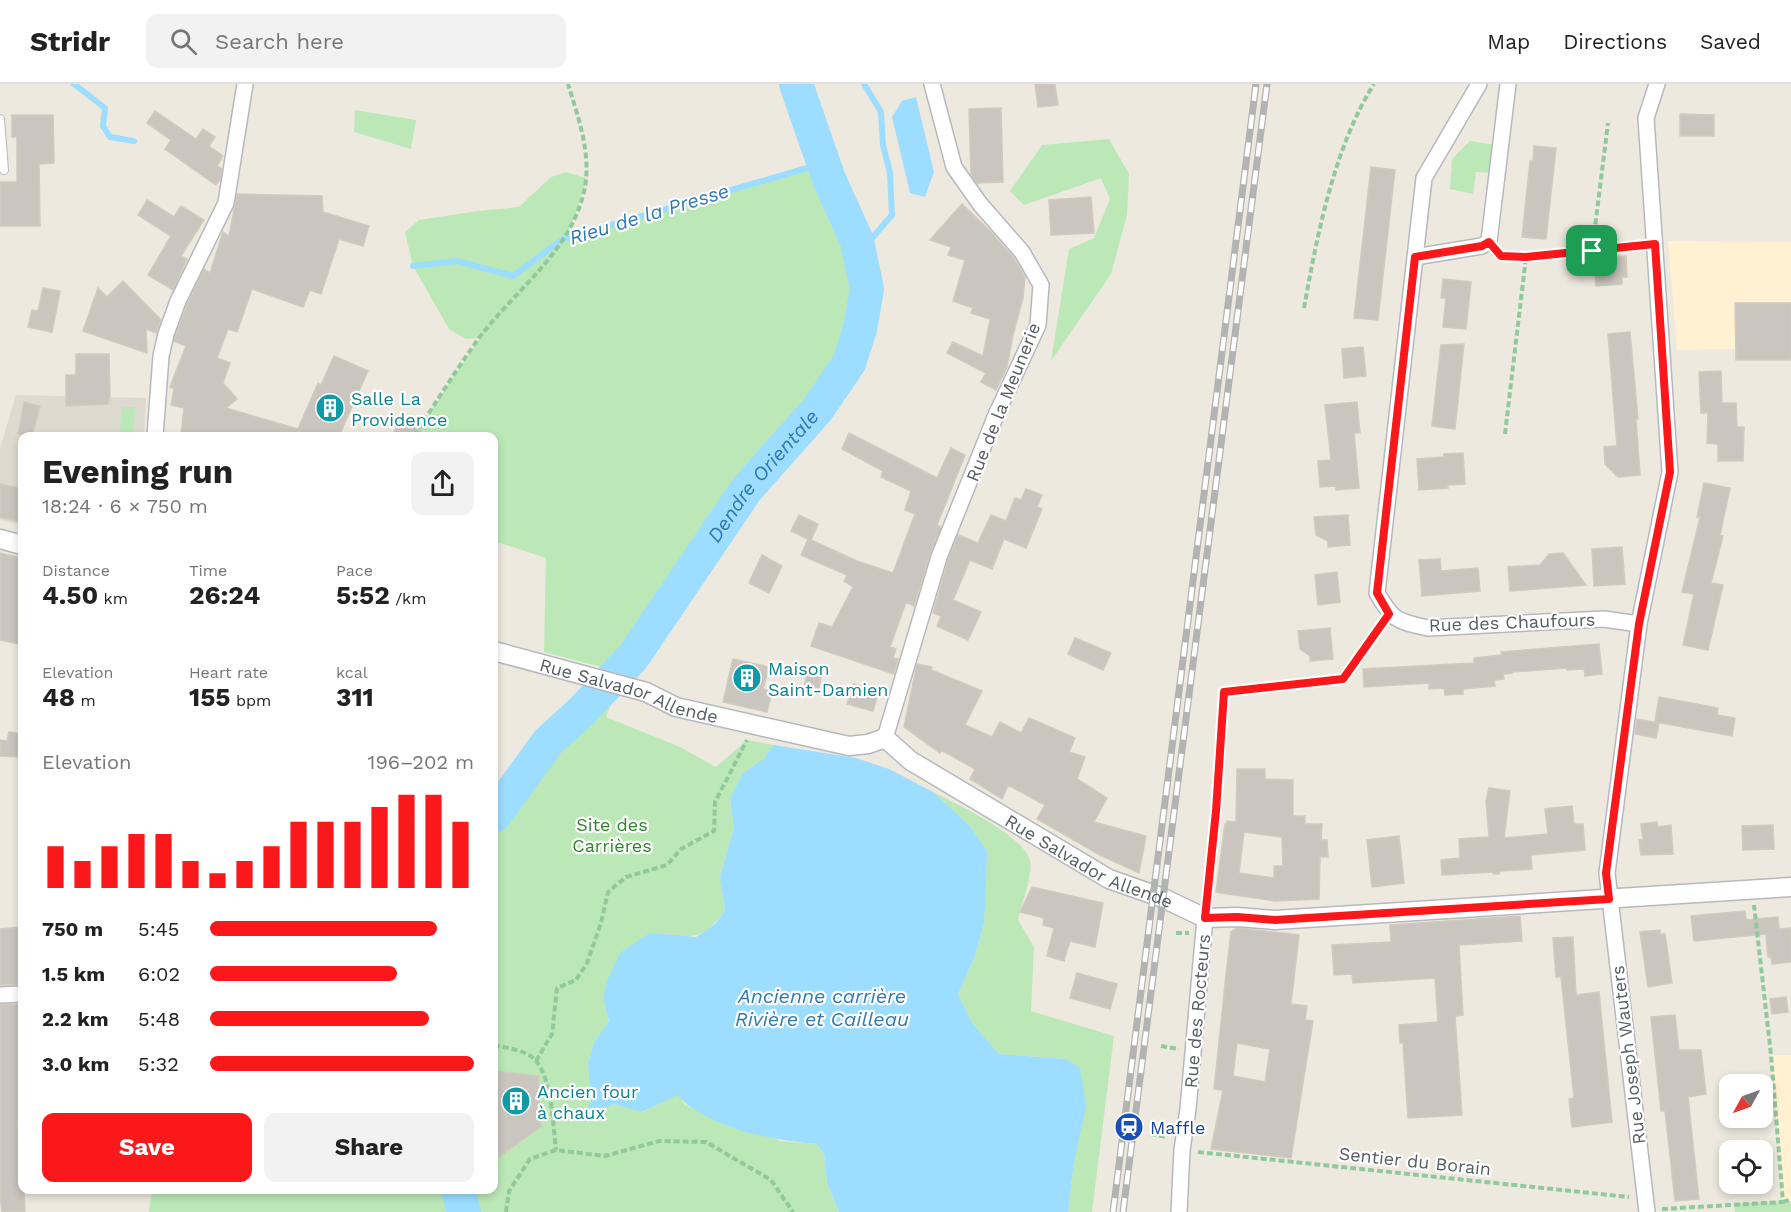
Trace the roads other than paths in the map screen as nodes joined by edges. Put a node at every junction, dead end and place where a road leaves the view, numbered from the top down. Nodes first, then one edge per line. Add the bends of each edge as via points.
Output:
1 (245, 84) edge
2 (932, 84) edge
3 (1479, 84) edge
4 (1508, 84) edge
5 (1657, 84) edge
6 (0, 119) edge
7 (4, 170) dead end
8 (1415, 257) junction
9 (155, 432) edge
10 (0, 539) edge
11 (18, 544) edge
12 (1639, 624) junction
13 (498, 652) edge
14 (885, 738) junction
15 (1216, 811) road end
16 (1791, 887) edge
17 (1609, 899) junction
18 (1205, 918) junction
19 (18, 994) edge
20 (0, 995) edge
21 (1646, 1207) edge
22 (1179, 1212) edge

1 - 9 street via 225,203 166,334
2 - 14 street, Rue de la Meunerie via 954,167 1022,252 1041,285 1039,315 939,557
3 - 8 street via 1424,178
4 - 8 street via 1489,242
5 - 12 street via 1646,118 1670,472
6 - 7 lane
8 - 12 street, Rue des Chaufours via 1377,593 1389,614 1402,622 1428,628 1604,619
10 - 11 street
12 - 17 street via 1606,873
13 - 14 street, Rue Salvador Allende via 646,692 676,707 849,746
14 - 18 street, Rue Salvador Allende via 911,761 1108,879
15 - 18 lane
16 - 17 street, Rue Salvador Allende
17 - 18 street, Rue Salvador Allende via 1275,920
17 - 21 street, Rue Joseph Wauters
18 - 22 street, Rue des Rocteurs
19 - 20 street

